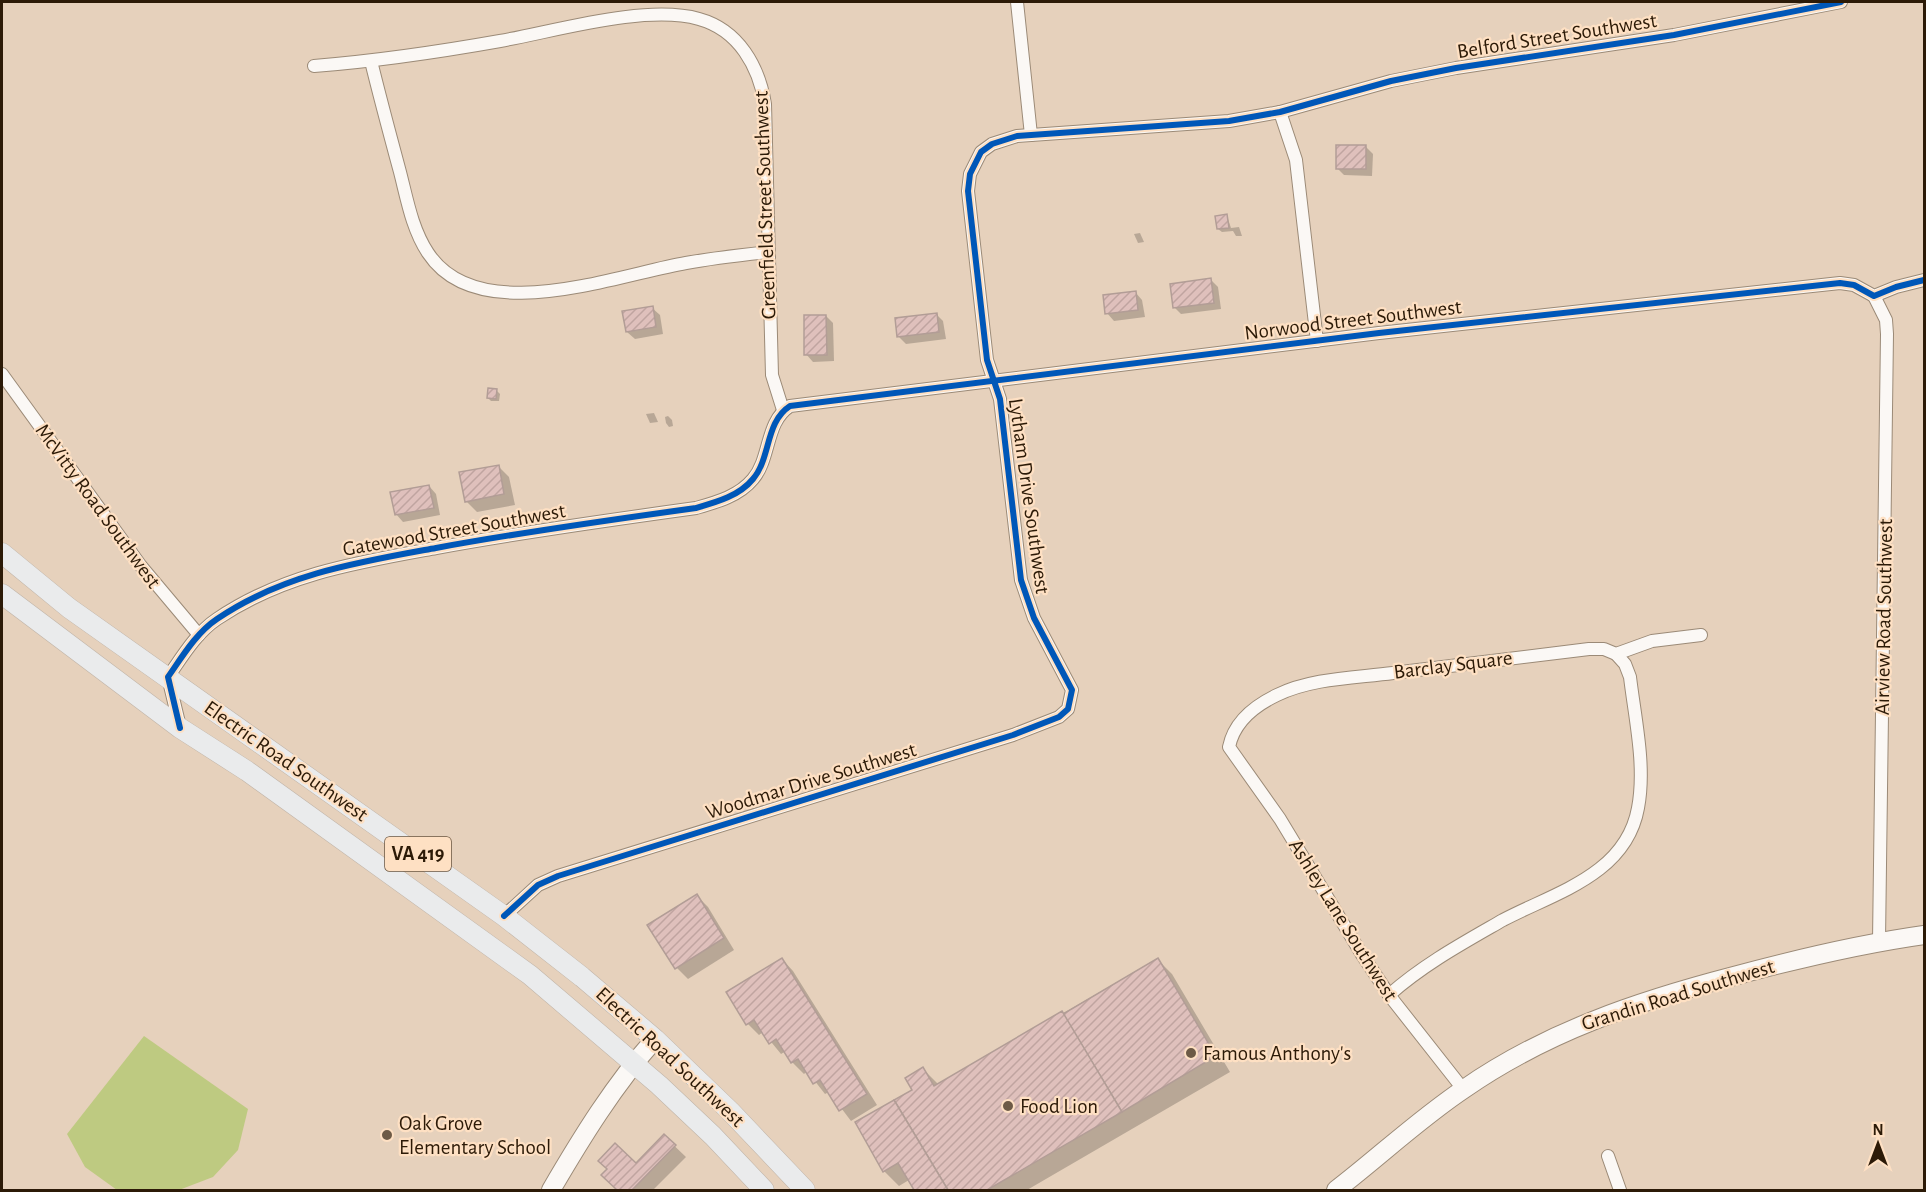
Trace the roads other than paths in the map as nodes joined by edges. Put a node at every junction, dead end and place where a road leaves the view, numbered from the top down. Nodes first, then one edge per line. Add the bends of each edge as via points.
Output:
1 (1017, 2) edge
2 (1841, 2) edge
3 (371, 61) junction
4 (314, 66) dead end
5 (1280, 112) junction
6 (1031, 135) junction
7 (768, 252) junction
8 (1924, 280) edge
9 (1874, 297) junction
10 (1317, 341) junction
11 (2, 374) edge
12 (994, 381) junction
13 (783, 410) junction
14 (2, 554) edge
15 (2, 594) edge
16 (199, 634) junction
17 (1701, 635) dead end
18 (1049, 645) joint
19 (1616, 654) junction
20 (168, 677) junction
21 (180, 728) junction
22 (1229, 747) joint
23 (504, 916) junction
24 (1924, 935) edge
25 (1879, 941) junction
26 (1389, 995) junction
27 (655, 1039) junction
28 (634, 1062) junction
29 (1463, 1089) junction
30 (1608, 1156) dead end
31 (551, 1191) edge
32 (764, 1191) edge
33 (805, 1191) edge
34 (1336, 1191) edge
35 (1620, 1191) edge

1 - 6 street
2 - 5 street, Belford Street Southwest via 1674,35 1434,72
3 - 4 street, Greenfield Street Southwest
3 - 7 street via 414,225 429,255 455,279 473,287 503,292 551,291 686,263
3 - 7 street, Greenfield Street Southwest via 633,17 678,15 715,25 745,51 762,85
5 - 6 street, Lytham Drive Southwest via 1229,121
5 - 10 street via 1296,160
6 - 12 street, Lytham Drive Southwest via 992,144 981,152 970,174 974,254 987,360
7 - 13 street, Greenfield Street Southwest via 772,375
8 - 9 street
9 - 10 street, Norwood Street Southwest via 1854,285 1840,283
9 - 25 street, Airview Road Southwest via 1886,320 1887,334
10 - 12 street, Norwood Street Southwest
11 - 16 street, McVitty Road Southwest via 141,566
12 - 13 street, Norwood Street Southwest via 795,405
12 - 18 street, Lytham Drive Southwest via 1000,399 1021,580 1034,618
13 - 16 street, Gatewood Street Southwest via 776,419 757,474 740,491 720,501 350,563 288,582 248,600
14 - 20 main road, Electric Road Southwest / VA 419 via 69,608
15 - 21 main road, Electric Road Southwest / VA 419
16 - 20 street, Gatewood Street Southwest
17 - 19 street via 1652,640
18 - 23 street, Woodmar Drive Southwest via 1072,690 1068,709 1059,717 1013,735 558,876 538,885
19 - 22 street, Barclay Square via 1589,649 1321,682 1277,695 1253,710 1238,724
19 - 26 street via 1630,677 1640,791 1638,811 1621,848 1590,877 1431,961
20 - 21 street
20 - 23 main road, Electric Road Southwest / VA 419
21 - 28 main road, Electric Road Southwest / VA 419 via 491,944
22 - 26 street, Ashley Lane Southwest via 1280,819
23 - 27 main road, Electric Road Southwest / VA 419
24 - 25 street, Grandin Road Southwest
25 - 29 street, Grandin Road Southwest via 1791,960 1625,1007 1546,1040
26 - 29 street, Ashley Lane Southwest
27 - 28 street
27 - 33 main road, Electric Road Southwest / VA 419
28 - 31 street via 591,1122
28 - 32 main road, Electric Road Southwest / VA 419 via 713,1136
29 - 34 street, Grandin Road Southwest
30 - 35 street

